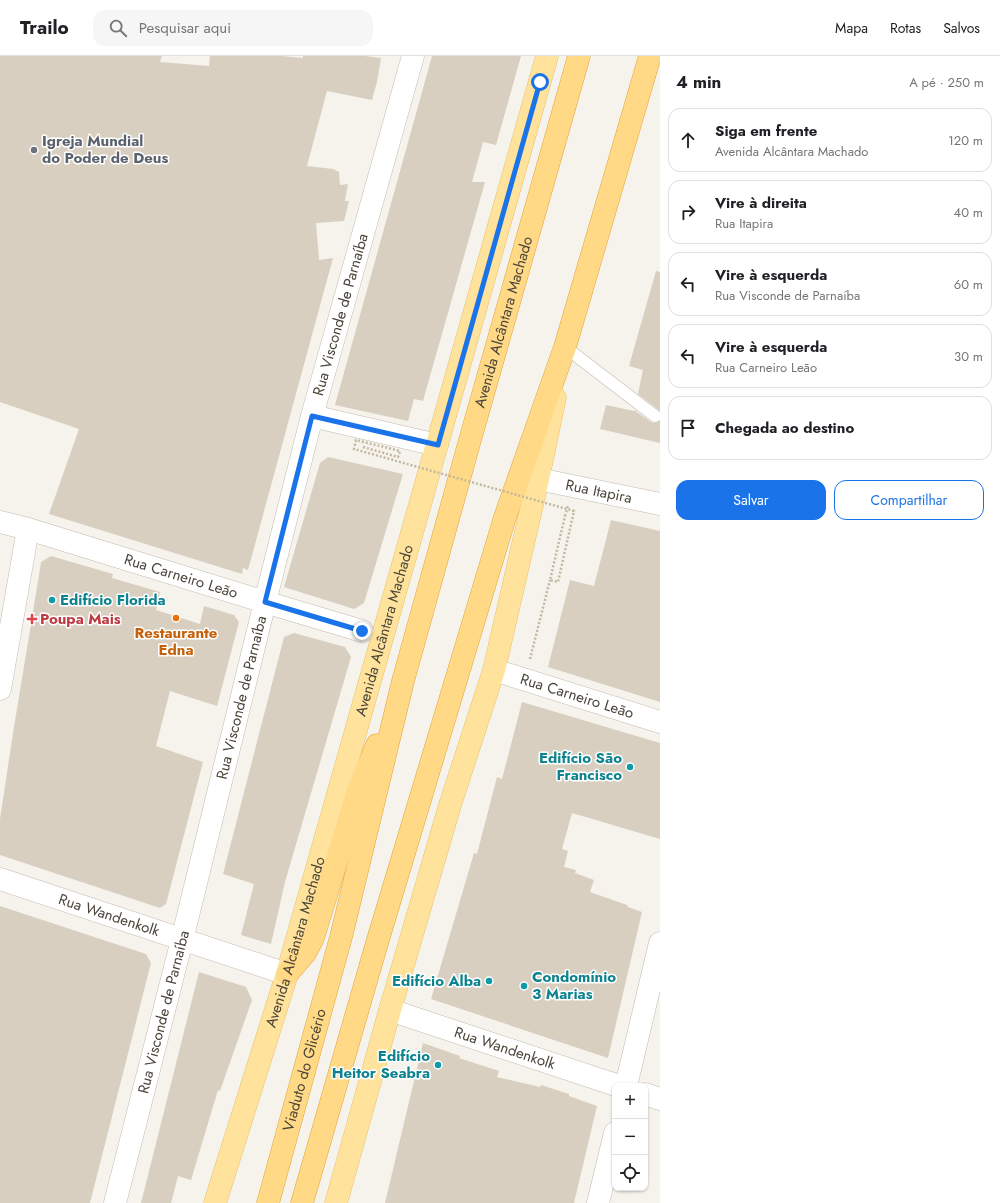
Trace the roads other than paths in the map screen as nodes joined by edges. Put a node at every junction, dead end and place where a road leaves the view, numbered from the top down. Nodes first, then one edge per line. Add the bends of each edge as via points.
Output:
1 (547, 56) edge
2 (579, 56) edge
3 (650, 56) edge
4 (409, 60) edge
5 (565, 347) junction
6 (312, 416) junction
7 (655, 416) dead end
8 (438, 445) junction
9 (538, 479) junction
10 (660, 504) edge
11 (0, 522) edge
12 (28, 530) junction
13 (265, 602) junction
14 (362, 631) dead end
15 (494, 670) junction
16 (403, 681) junction
17 (0, 689) edge
18 (660, 722) edge
19 (0, 879) edge
20 (341, 937) joint
21 (182, 940) junction
22 (660, 943) edge
23 (287, 974) junction
24 (390, 1010) junction
25 (627, 1083) edge
26 (612, 1084) edge
27 (648, 1095) edge
28 (660, 1099) edge
29 (612, 1145) edge
30 (115, 1203) edge
31 (215, 1203) edge
32 (268, 1203) edge
33 (302, 1203) edge
34 (336, 1203) edge
35 (598, 1203) edge

1 - 8 main road, Avenida Alcântara Machado
2 - 16 highway, Avenida Alcântara Machado
3 - 5 highway
4 - 6 street, Rua Visconde de Parnaíba
5 - 7 lane
5 - 9 main road
5 - 33 highway via 505,517
6 - 8 street
6 - 13 street, Rua Visconde de Parnaíba
8 - 23 main road, Avenida Alcântara Machado
9 - 10 street, Rua Itapira
9 - 15 main road
11 - 12 street, Rua Carneiro Leão
12 - 13 street, Rua Carneiro Leão
12 - 17 street
13 - 14 street, Rua Carneiro Leão
13 - 21 street, Rua Visconde de Parnaíba
15 - 18 street, Rua Carneiro Leão
15 - 24 main road via 450,805
16 - 20 highway, Avenida Alcântara Machado
16 - 23 highway via 359,788 313,938 306,953
19 - 21 street, Rua Wandenkolk
20 - 32 highway, Viaduto do Glicério
21 - 23 street, Rua Wandenkolk
21 - 30 street, Rua Visconde de Parnaíba
22 - 25 street
23 - 31 main road, Avenida Alcântara Machado
24 - 26 street, Rua Wandenkolk
24 - 34 main road
27 - 28 street
29 - 35 street

